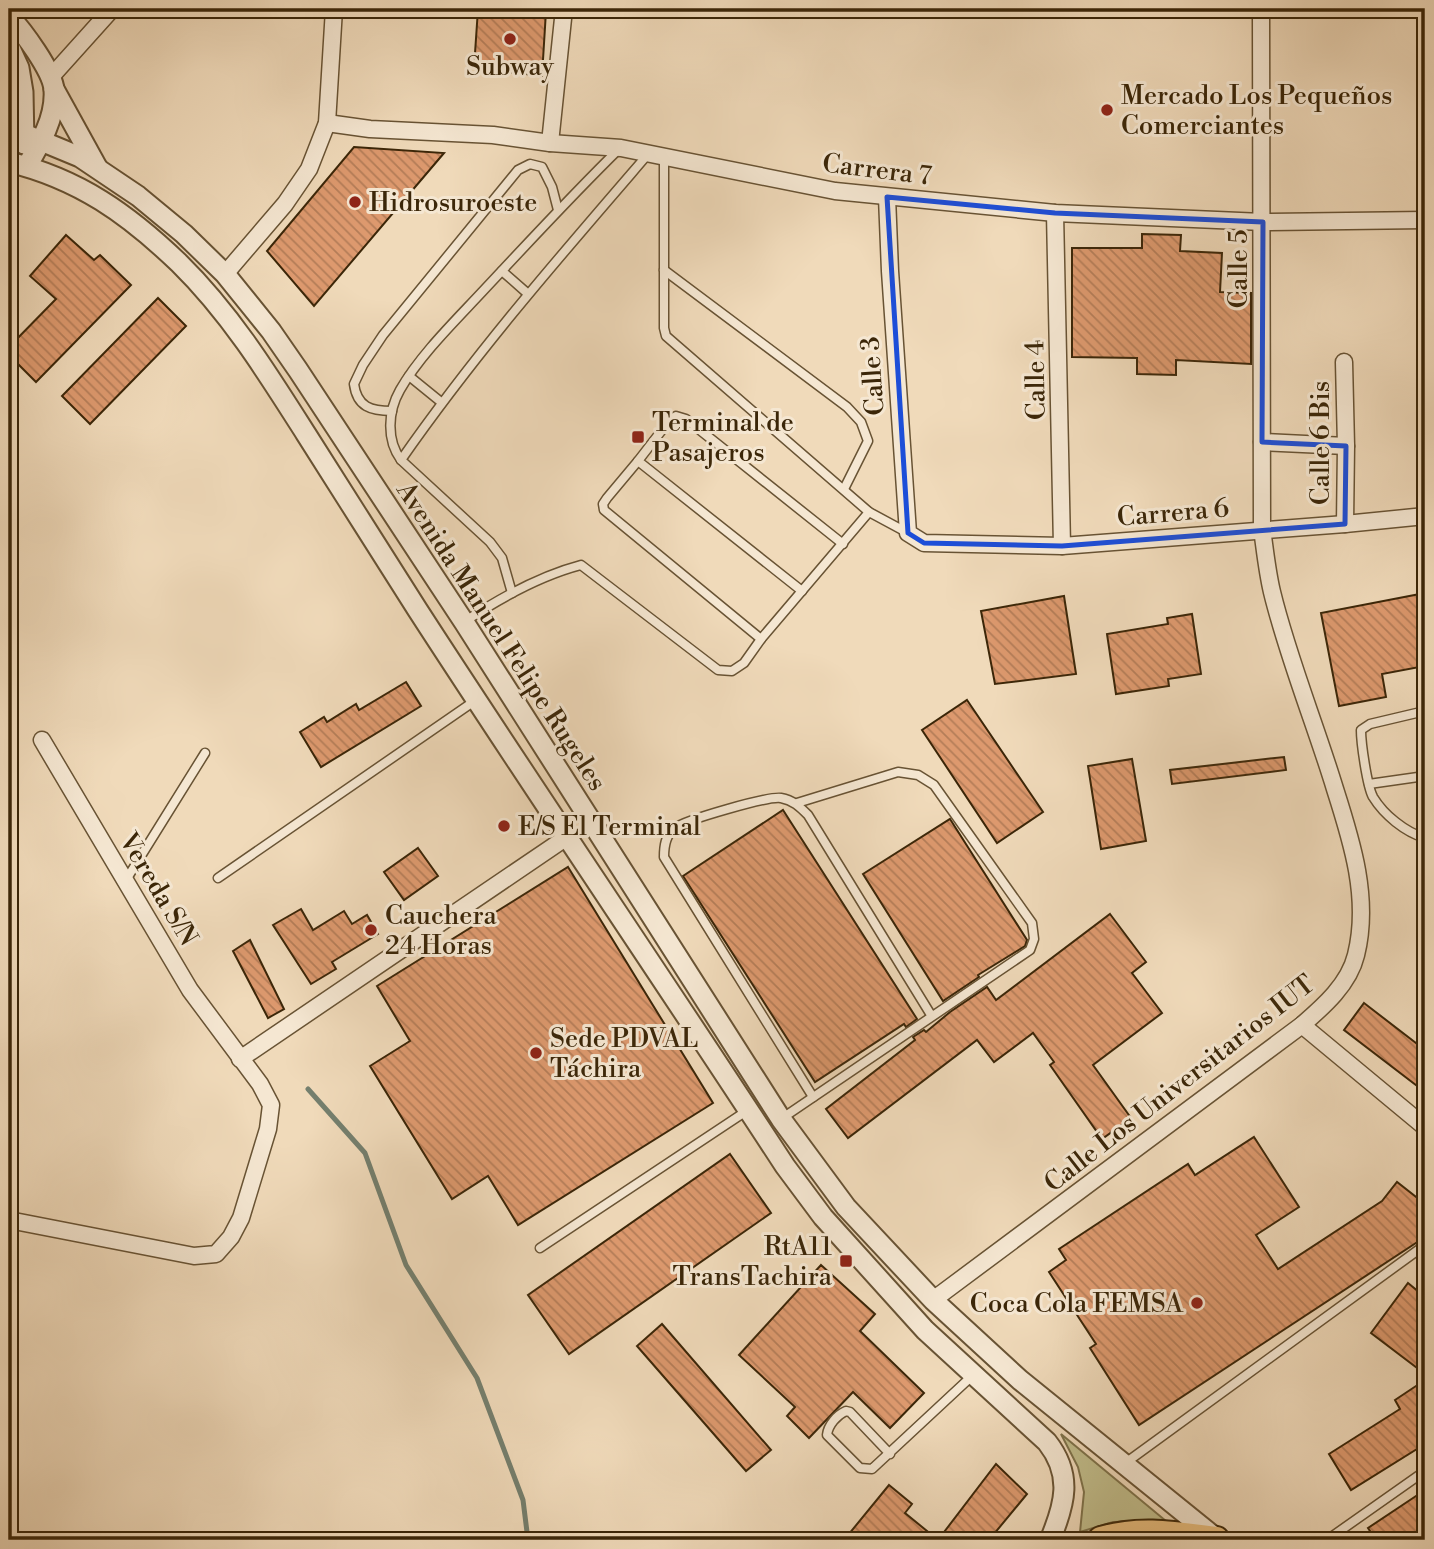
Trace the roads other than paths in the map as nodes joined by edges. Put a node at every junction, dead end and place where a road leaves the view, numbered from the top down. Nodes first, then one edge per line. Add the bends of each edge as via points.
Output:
1 (112, 9) edge
2 (334, 9) edge
3 (564, 9) edge
4 (1261, 9) edge
5 (9, 16) edge
6 (9, 46) edge
7 (52, 83) junction
8 (327, 123) junction
9 (15, 131) edge
10 (42, 142) junction
11 (550, 143) junction
12 (621, 148) junction
13 (657, 155) junction
14 (18, 164) edge
15 (97, 168) junction
16 (887, 197) junction
17 (558, 211) junction
18 (1055, 213) junction
19 (1425, 219) edge
20 (1263, 222) junction
21 (664, 270) junction
22 (502, 271) junction
23 (225, 274) junction
24 (527, 293) junction
25 (1344, 362) dead end
26 (409, 376) junction
27 (441, 402) junction
28 (392, 411) junction
29 (1262, 442) junction
30 (1346, 446) junction
31 (401, 460) junction
32 (638, 461) junction
33 (844, 489) junction
34 (869, 512) junction
35 (1425, 516) edge
36 (1345, 524) junction
37 (1262, 529) junction
38 (908, 533) junction
39 (843, 544) junction
40 (1062, 546) junction
41 (802, 591) junction
42 (512, 593) junction
43 (464, 622) junction
44 (761, 639) junction
45 (476, 700) junction
46 (1425, 711) edge
47 (42, 740) dead end
48 (205, 753) dead end
49 (1425, 776) edge
50 (1369, 784) junction
51 (797, 803) junction
52 (567, 837) junction
53 (1425, 838) edge
54 (218, 877) dead end
55 (125, 880) junction
56 (931, 1016) junction
57 (1302, 1025) junction
58 (240, 1059) junction
59 (813, 1097) junction
60 (748, 1110) junction
61 (781, 1119) junction
62 (1425, 1127) edge
63 (9, 1220) edge
64 (1425, 1245) edge
65 (540, 1248) dead end
66 (933, 1300) junction
67 (972, 1376) junction
68 (890, 1454) junction
69 (1124, 1464) junction
70 (1425, 1471) edge
71 (1050, 1540) edge
72 (1101, 1540) edge
73 (1217, 1540) edge
74 (1326, 1540) edge

1 - 7 street
2 - 8 street
3 - 11 street
4 - 20 street, Calle 5
5 - 7 street via 34,48
6 - 9 street via 23,92
7 - 10 street via 50,117
7 - 15 street
8 - 11 street, Carrera 7
8 - 23 street via 310,169
9 - 10 street, Avenida Manuel Felipe Rugeles
9 - 14 street
10 - 14 street
10 - 15 street, Avenida Manuel Felipe Rugeles
11 - 12 street, Carrera 7
12 - 13 street, Carrera 7
12 - 17 lane
13 - 16 street, Carrera 7
13 - 21 lane
13 - 24 lane
14 - 45 street via 77,185 124,216 219,307 274,384
15 - 23 street, Avenida Manuel Felipe Rugeles via 184,233
16 - 18 street, Carrera 7
16 - 38 street, Calle 3
17 - 22 lane
17 - 28 lane via 542,167 530,164 518,170 435,269 369,354 354,384 358,401 365,407
18 - 20 street, Carrera 7
18 - 40 street, Calle 4
19 - 20 street, Carrera 7
20 - 29 street, Calle 5
21 - 33 lane via 666,337
21 - 33 lane via 861,422 868,441
22 - 24 lane
22 - 26 lane
23 - 43 street, Avenida Manuel Felipe Rugeles via 285,351
24 - 27 lane
25 - 30 street, Calle 6 Bis
26 - 27 lane
26 - 28 lane
27 - 31 lane
28 - 31 lane via 390,438
29 - 30 street
29 - 37 street, Calle 5
30 - 36 street, Calle 6 Bis
31 - 42 lane via 490,542 502,558
32 - 39 lane via 669,422 676,416 686,419
32 - 41 lane
32 - 44 lane via 607,498 604,510
33 - 34 lane
34 - 38 lane
34 - 39 lane
35 - 36 street, Carrera 6
36 - 37 street, Carrera 6
37 - 40 street, Carrera 6
37 - 57 street, Calle Los Universitarios IUT via 1271,591 1354,851 1361,899 1356,957 1345,980
38 - 40 street, Carrera 6 via 924,543
39 - 41 lane
41 - 44 lane
42 - 43 lane
42 - 44 lane via 581,565 718,670 732,671 744,663
43 - 61 street, Avenida Manuel Felipe Rugeles
45 - 52 street
45 - 54 lane
46 - 50 lane via 1362,730
47 - 55 street, Vereda S/N
48 - 55 lane
49 - 50 lane
50 - 53 lane via 1371,795 1392,820
51 - 56 lane
51 - 56 lane via 898,772 918,775 934,785 1032,923 1030,950
51 - 59 lane via 780,797 747,803 675,828 664,842 664,857
52 - 58 street
52 - 60 street
55 - 58 street, Vereda S/N via 190,990
56 - 59 lane
57 - 62 street
57 - 66 street, Calle Los Universitarios IUT
58 - 63 street, Vereda S/N via 271,1105 241,1218 216,1254 194,1256
59 - 61 lane
60 - 65 lane
60 - 67 street via 823,1217
61 - 66 street, Avenida Manuel Felipe Rugeles via 846,1207
64 - 69 lane
66 - 69 street, Avenida Manuel Felipe Rugeles via 1020,1380
67 - 68 lane
67 - 71 street via 1057,1456 1065,1487 1062,1512
68 - 68 lane via 850,1412 841,1413 827,1429 827,1435 860,1468 872,1469
69 - 73 street, Avenida Manuel Felipe Rugeles
70 - 74 lane
72 - 73 highway via 1155,1532

